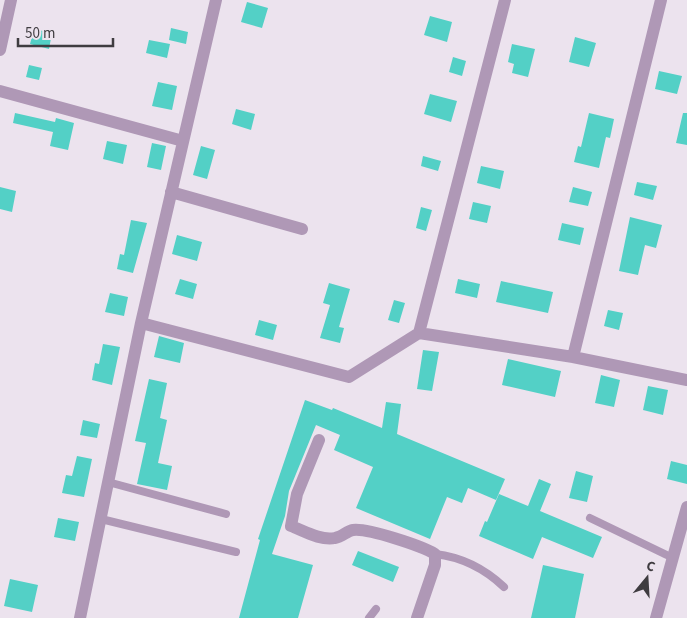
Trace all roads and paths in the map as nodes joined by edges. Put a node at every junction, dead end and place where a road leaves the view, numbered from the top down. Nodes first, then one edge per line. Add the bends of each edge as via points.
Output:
1 (11, 0) edge
2 (216, 0) edge
3 (505, 0) edge
4 (661, 0) edge
5 (0, 50) edge
6 (0, 91) edge
7 (183, 141) junction
8 (171, 192) junction
9 (302, 229) dead end
10 (141, 323) junction
11 (419, 333) junction
12 (573, 357) junction
13 (687, 380) edge
14 (319, 440) dead end
15 (108, 482) junction
16 (686, 513) edge
17 (226, 514) dead end
18 (590, 518) dead end
19 (100, 519) junction
20 (236, 552) dead end
21 (435, 554) junction
22 (673, 558) junction
23 (504, 587) dead end
24 (376, 609) dead end
25 (80, 618) edge
26 (369, 618) edge
27 (417, 618) edge
28 (656, 618) edge

1 - 5 street
2 - 7 street
3 - 11 street
4 - 12 street
6 - 7 street
7 - 8 street
8 - 9 street
8 - 10 street
10 - 11 street via 349,377
10 - 15 street
11 - 12 street
12 - 13 street
14 - 21 street via 297,494 291,526 317,537 335,539 353,530 372,532 426,548
15 - 17 lane
15 - 19 street
16 - 22 street
18 - 22 lane
19 - 20 lane
19 - 25 street
21 - 23 lane via 450,556 488,572
21 - 27 street via 435,565
22 - 28 street
24 - 26 lane

